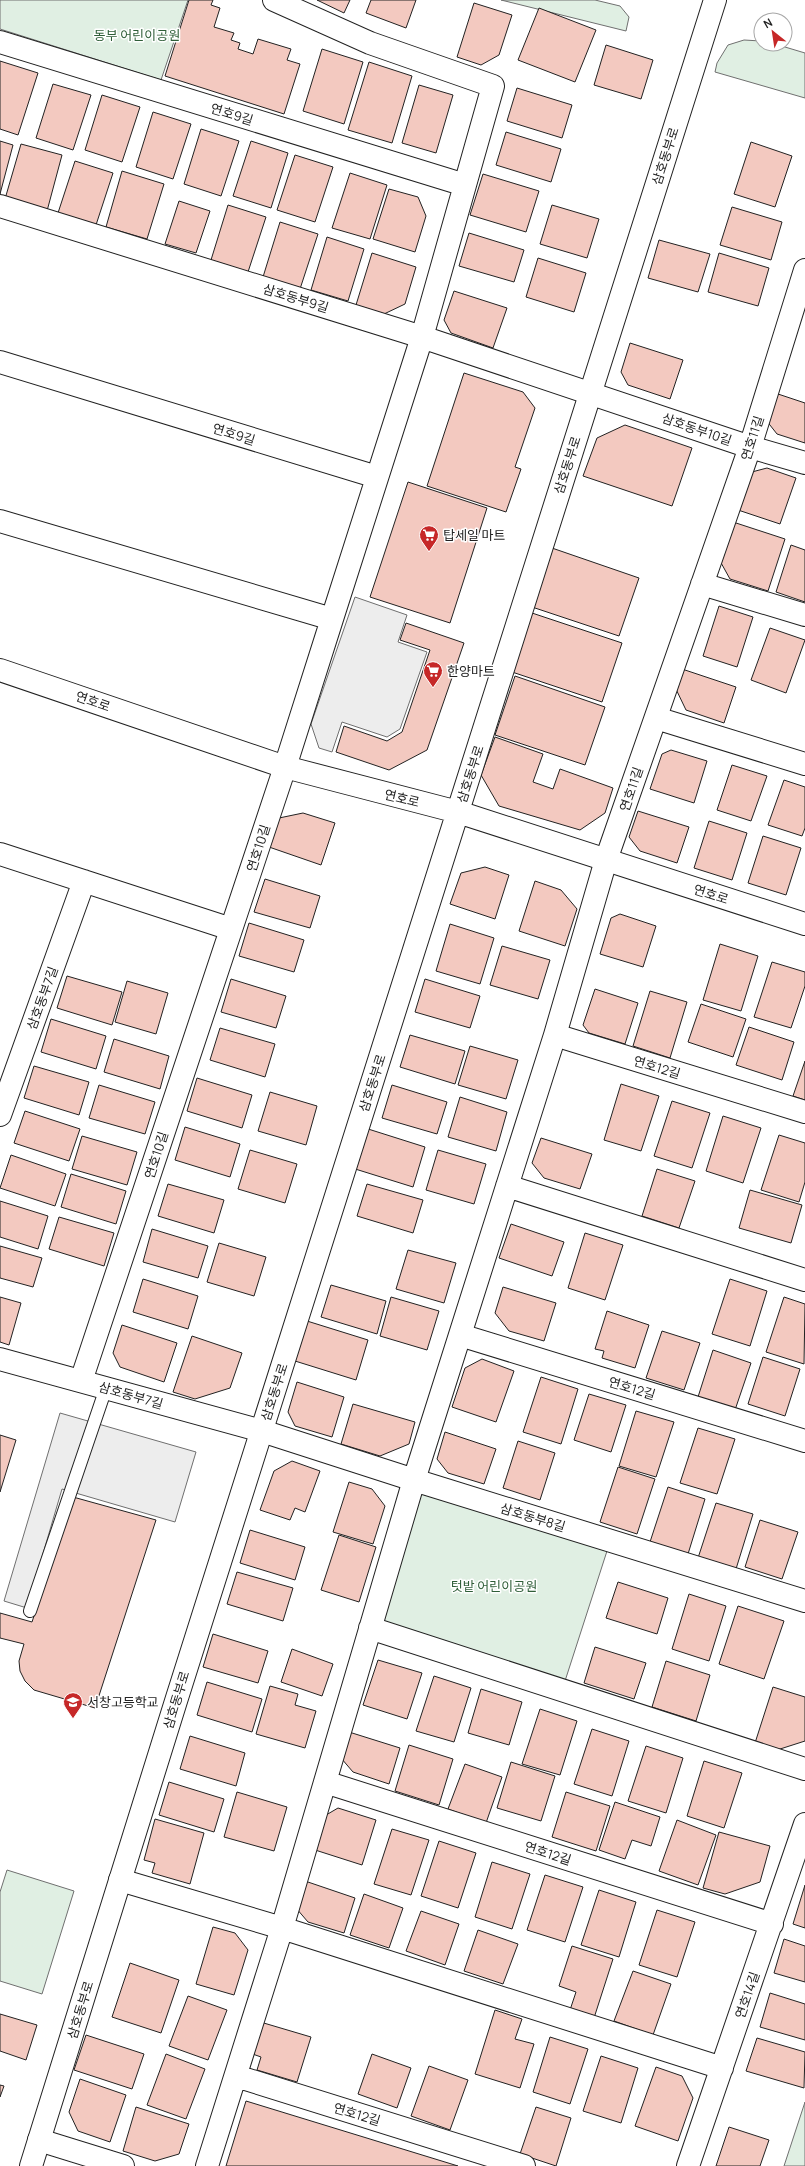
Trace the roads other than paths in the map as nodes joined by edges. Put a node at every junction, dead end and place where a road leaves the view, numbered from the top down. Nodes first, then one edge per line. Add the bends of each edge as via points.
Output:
1 (274, 0) edge
2 (715, 0) edge
3 (0, 42) edge
4 (465, 185) junction
5 (0, 206) edge
6 (805, 270) edge
7 (802, 293) edge
8 (422, 337) junction
9 (0, 362) edge
10 (590, 393) junction
11 (750, 447) junction
12 (805, 463) edge
13 (377, 477) junction
14 (0, 521) edge
15 (702, 584) junction
16 (805, 615) edge
17 (332, 619) junction
18 (0, 670) edge
19 (656, 718) junction
20 (805, 764) edge
21 (285, 767) junction
22 (458, 812) junction
23 (0, 854) edge
24 (606, 860) junction
25 (84, 881) junction
26 (805, 924) edge
27 (231, 929) junction
28 (555, 1035) junction
29 (805, 1112) edge
30 (0, 1115) edge
31 (507, 1186) junction
32 (805, 1280) edge
33 (460, 1335) junction
34 (0, 1359) edge
35 (81, 1381) junction
36 (106, 1388) junction
37 (262, 1431) junction
38 (805, 1441) edge
39 (414, 1480) junction
40 (805, 1601) edge
41 (30, 1611) dead end
42 (370, 1628) junction
43 (805, 1769) edge
44 (325, 1782) junction
45 (805, 1824) edge
46 (120, 1880) junction
47 (772, 1924) junction
48 (282, 1928) junction
49 (722, 2068) junction
50 (236, 2076) junction
51 (39, 2140) junction
52 (31, 2166) edge
53 (123, 2166) edge
54 (207, 2166) edge
55 (524, 2166) edge
56 (688, 2166) edge

1 - 4 street via 370,43 493,86
2 - 10 street, 삼호동부로
3 - 4 street, 연호9길
4 - 8 street
5 - 8 street, 삼호동부9길
6 - 7 street, 연호11길
7 - 11 street, 연호11길
8 - 10 street, 삼호동부9길
8 - 13 street
9 - 13 street, 연호9길
10 - 11 street, 삼호동부10길
10 - 22 street, 삼호동부로
11 - 12 street, 삼호동부10길
11 - 15 street, 연호11길
13 - 17 street
14 - 17 street
15 - 16 street
15 - 19 street, 연호11길
17 - 21 street
18 - 21 street, 연호로
19 - 20 street
19 - 24 street, 연호11길
21 - 22 street, 연호로
21 - 27 street, 연호10길
22 - 24 street, 연호로
22 - 37 street, 삼호동부로
23 - 25 street
24 - 26 street, 연호로
24 - 28 street
25 - 27 street
25 - 30 street, 삼호동부7길
27 - 35 street, 연호10길
28 - 29 street, 연호12길
28 - 31 street
31 - 32 street
31 - 33 street
33 - 38 street, 연호12길
33 - 39 street
34 - 35 street, 삼호동부7길
35 - 36 street, 삼호동부7길
36 - 37 street, 삼호동부7길
36 - 41 lane
37 - 39 street, 삼호동부8길
37 - 46 street, 삼호동부로
39 - 40 street, 삼호동부8길
39 - 42 street
42 - 43 street
42 - 44 street
44 - 47 street, 연호12길
44 - 48 street
45 - 47 street, 연호14길
46 - 48 street
46 - 51 street, 삼호동부로
47 - 49 street, 연호14길
48 - 49 street
48 - 50 street
49 - 56 street, 연호14길
50 - 54 street
50 - 55 street, 연호12길
51 - 52 street, 삼호동부로
51 - 53 street

